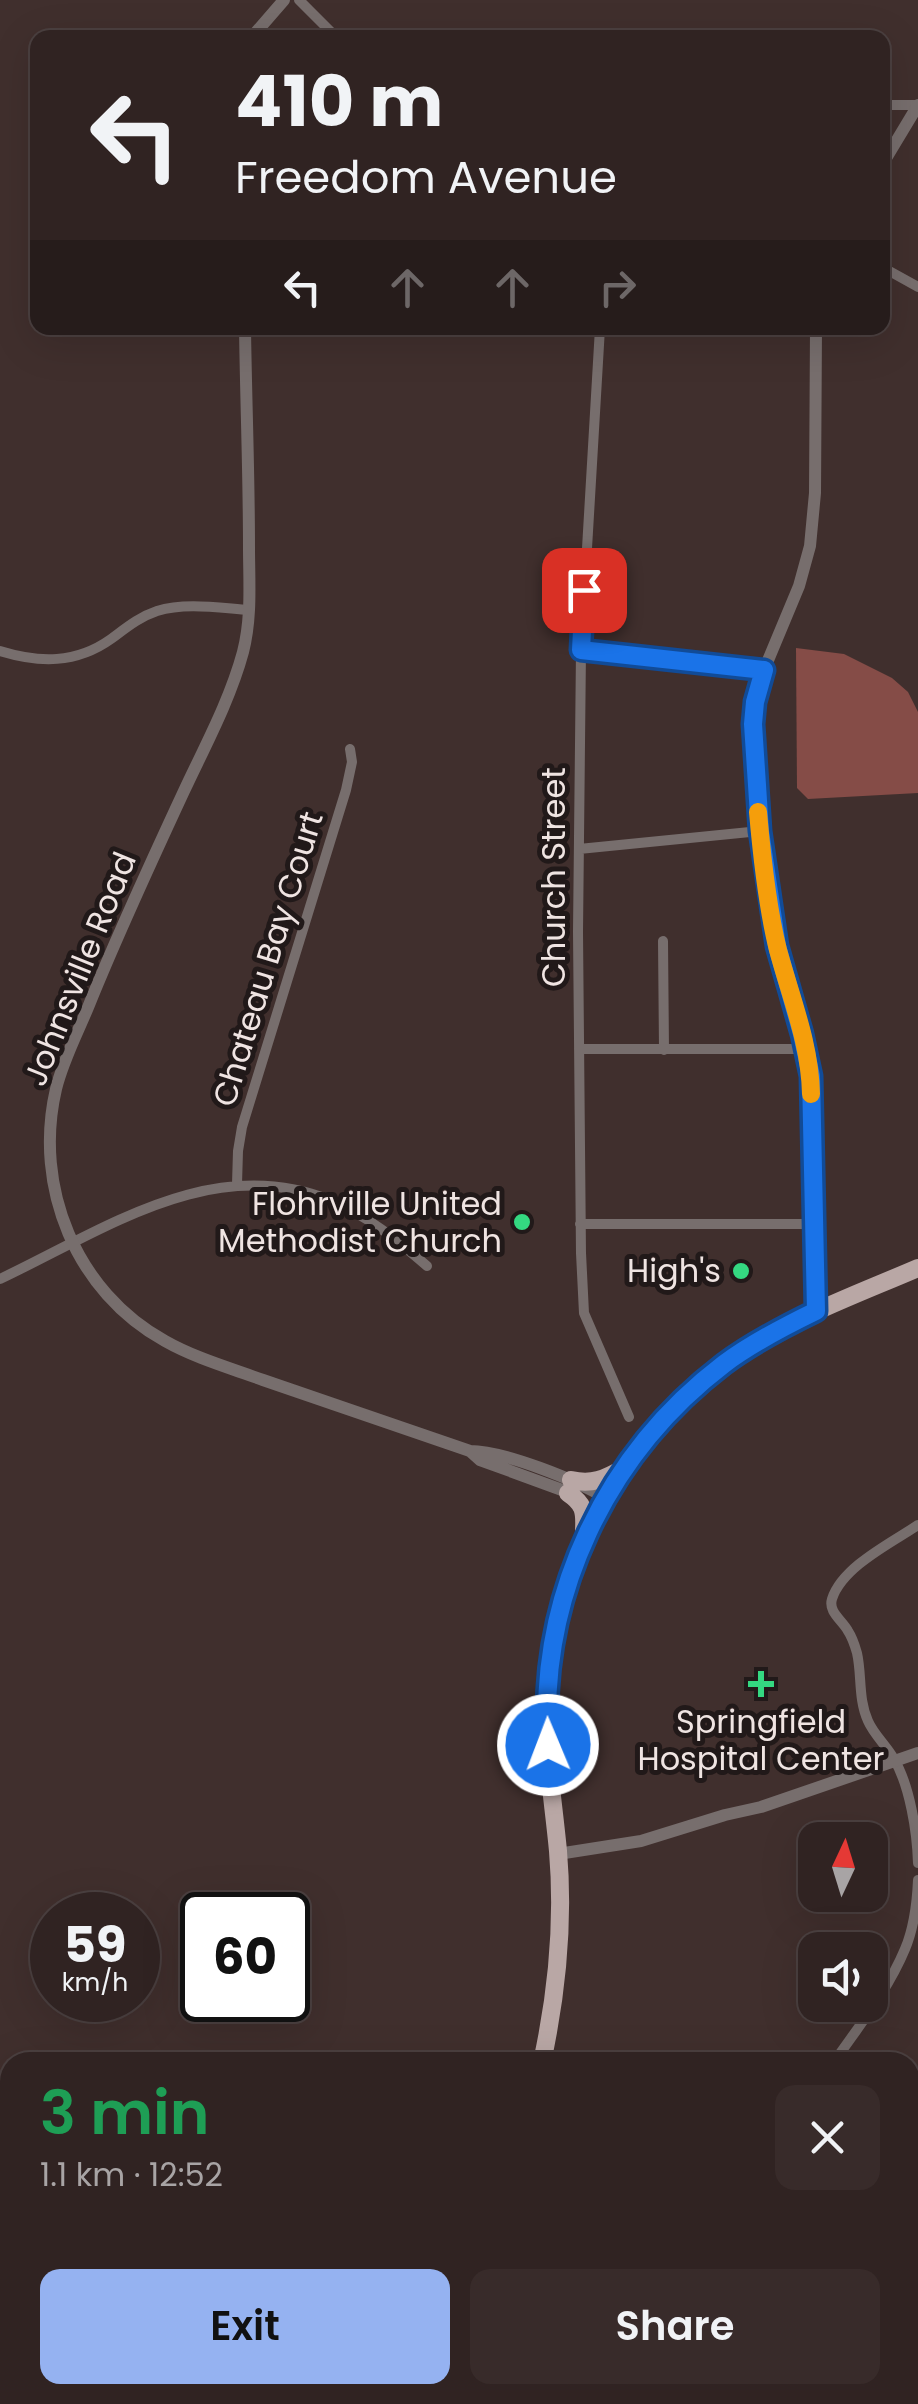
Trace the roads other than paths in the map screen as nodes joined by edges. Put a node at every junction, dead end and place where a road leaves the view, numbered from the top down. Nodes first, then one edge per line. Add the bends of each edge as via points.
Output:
1 (284, 0) edge
2 (299, 0) edge
3 (258, 30) edge
4 (329, 30) edge
5 (890, 105) edge
6 (918, 105) edge
7 (890, 152) edge
8 (890, 271) edge
9 (918, 287) edge
10 (245, 335) edge
11 (600, 335) edge
12 (816, 335) edge
13 (249, 610) junction
14 (581, 650) junction
15 (0, 651) edge
16 (764, 670) junction
17 (350, 748) dead end
18 (760, 831) junction
19 (579, 849) junction
20 (663, 941) dead end
21 (579, 1049) junction
22 (806, 1049) junction
23 (664, 1050) junction
24 (237, 1184) junction
25 (580, 1224) junction
26 (814, 1224) junction
27 (72, 1244) junction
28 (427, 1266) dead end
29 (918, 1268) edge
30 (0, 1279) edge
31 (816, 1311) junction
32 (629, 1418) dead end
33 (624, 1468) junction
34 (569, 1486) junction
35 (606, 1498) junction
36 (918, 1524) edge
37 (583, 1541) junction
38 (918, 1753) edge
39 (895, 1760) junction
40 (558, 1854) junction
41 (918, 1863) edge
42 (918, 1880) edge
43 (544, 2052) edge
44 (841, 2052) edge

1 - 3 street
2 - 4 street
5 - 6 street
6 - 7 street
8 - 9 street
10 - 13 street, Johnsville Road
11 - 14 street, Church Street
12 - 16 street via 810,546
13 - 15 street via 158,610 70,658
13 - 27 street, Johnsville Road via 230,686 56,1090 52,1174
14 - 16 street
14 - 19 street, Church Street
16 - 18 street via 753,724
17 - 24 street, Chateau Bay Court via 346,790 242,1126
18 - 19 street
18 - 22 street via 777,946
19 - 21 street, Church Street
20 - 23 street
21 - 23 street
21 - 25 street, Church Street
22 - 23 street
22 - 26 street
24 - 27 street via 163,1200
24 - 28 street via 331,1200
25 - 26 street
25 - 32 street, Church Street via 584,1313
26 - 31 street
27 - 30 street
27 - 34 street, Johnsville Road via 118,1307 166,1342
29 - 31 main road
31 - 33 main road via 698,1385
33 - 34 main road via 604,1480
33 - 35 main road
34 - 35 street, Johnsville Road
34 - 37 main road via 584,1507
35 - 37 main road
36 - 39 street via 841,1581 830,1602 857,1654 868,1722
37 - 40 main road via 558,1618 547,1690
38 - 39 street
39 - 40 street via 796,1797 641,1841
39 - 41 street
40 - 43 main road via 560,1936
42 - 44 street via 907,1946

